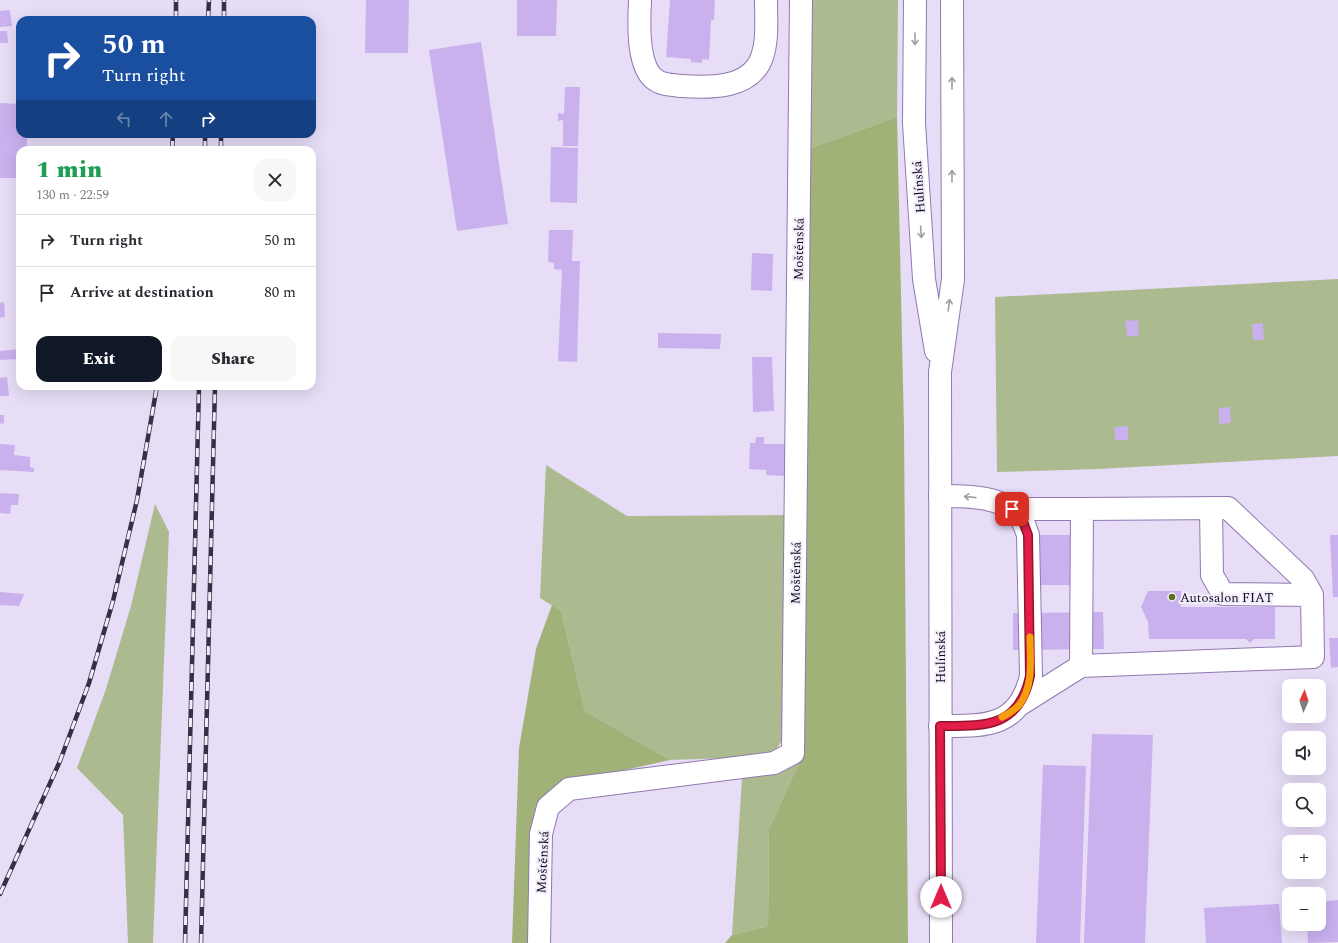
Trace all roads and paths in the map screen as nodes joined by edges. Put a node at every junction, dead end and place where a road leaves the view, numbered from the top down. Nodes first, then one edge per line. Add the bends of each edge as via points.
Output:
1 (640, 0) edge
2 (766, 0) edge
3 (801, 0) edge
4 (915, 0) edge
5 (952, 0) edge
6 (940, 372) junction
7 (940, 496) junction
8 (1211, 508) junction
9 (1012, 509) junction
10 (1082, 509) junction
11 (1312, 595) junction
12 (1081, 666) junction
13 (1019, 705) junction
14 (940, 726) junction
15 (539, 943) edge
16 (941, 943) edge

1 - 2 main road via 641,49 650,76 657,82 667,85 702,88 721,87 740,80 755,69 762,58 765,46
3 - 15 main road, Moštěnská via 793,753 774,763 569,789 548,807 541,834
4 -> 6 main road, Hulínská via 914,123 924,279
6 -> 5 main road, Hulínská via 952,279
6 - 7 main road, Hulínská
9 -> 7 main road via 982,498
7 - 14 main road, Hulínská
8 - 10 main road
8 - 11 main road via 1228,508 1303,579
8 - 11 main road via 1212,574 1223,594
9 - 10 main road
9 - 13 main road via 1022,519 1028,535 1030,676 1027,690
10 - 12 main road
11 - 12 main road via 1313,657
12 - 13 main road
13 - 14 main road via 996,722 982,726
14 - 16 main road, Hulínská

